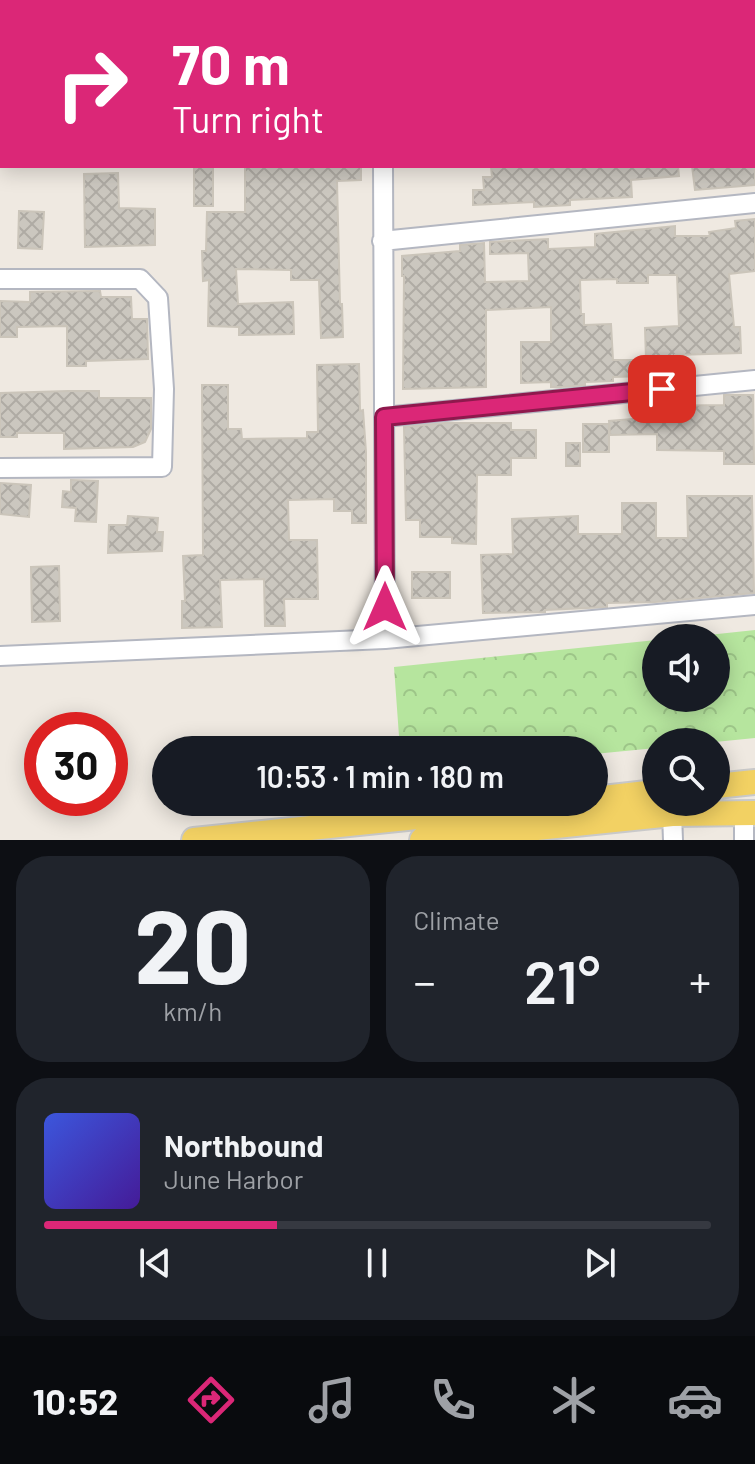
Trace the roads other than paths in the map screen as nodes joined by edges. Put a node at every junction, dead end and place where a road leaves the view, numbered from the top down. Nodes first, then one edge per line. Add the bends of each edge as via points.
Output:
1 (383, 168) edge
2 (755, 203) edge
3 (382, 241) junction
4 (0, 279) edge
5 (755, 380) edge
6 (384, 417) junction
7 (0, 468) edge
8 (755, 605) edge
9 (385, 639) junction
10 (0, 656) edge
11 (755, 782) edge
12 (730, 785) edge
13 (642, 794) edge
14 (608, 797) edge
15 (730, 813) edge
16 (750, 813) edge
17 (427, 816) edge
18 (662, 816) edge
19 (672, 816) edge
20 (583, 831) edge
21 (514, 835) edge
22 (463, 838) edge
23 (194, 840) edge
24 (422, 840) edge
25 (673, 840) edge
26 (744, 840) edge

1 - 3 street
2 - 3 street
3 - 6 street
4 - 7 street via 140,279 158,298 164,389 162,467
5 - 6 street
6 - 9 street
8 - 9 street
9 - 10 street
11 - 12 main road
13 - 14 main road
15 - 16 main road
16 - 26 street
17 - 23 main road
18 - 20 main road
19 - 25 street
20 - 21 main road
21 - 22 main road
22 - 24 main road

